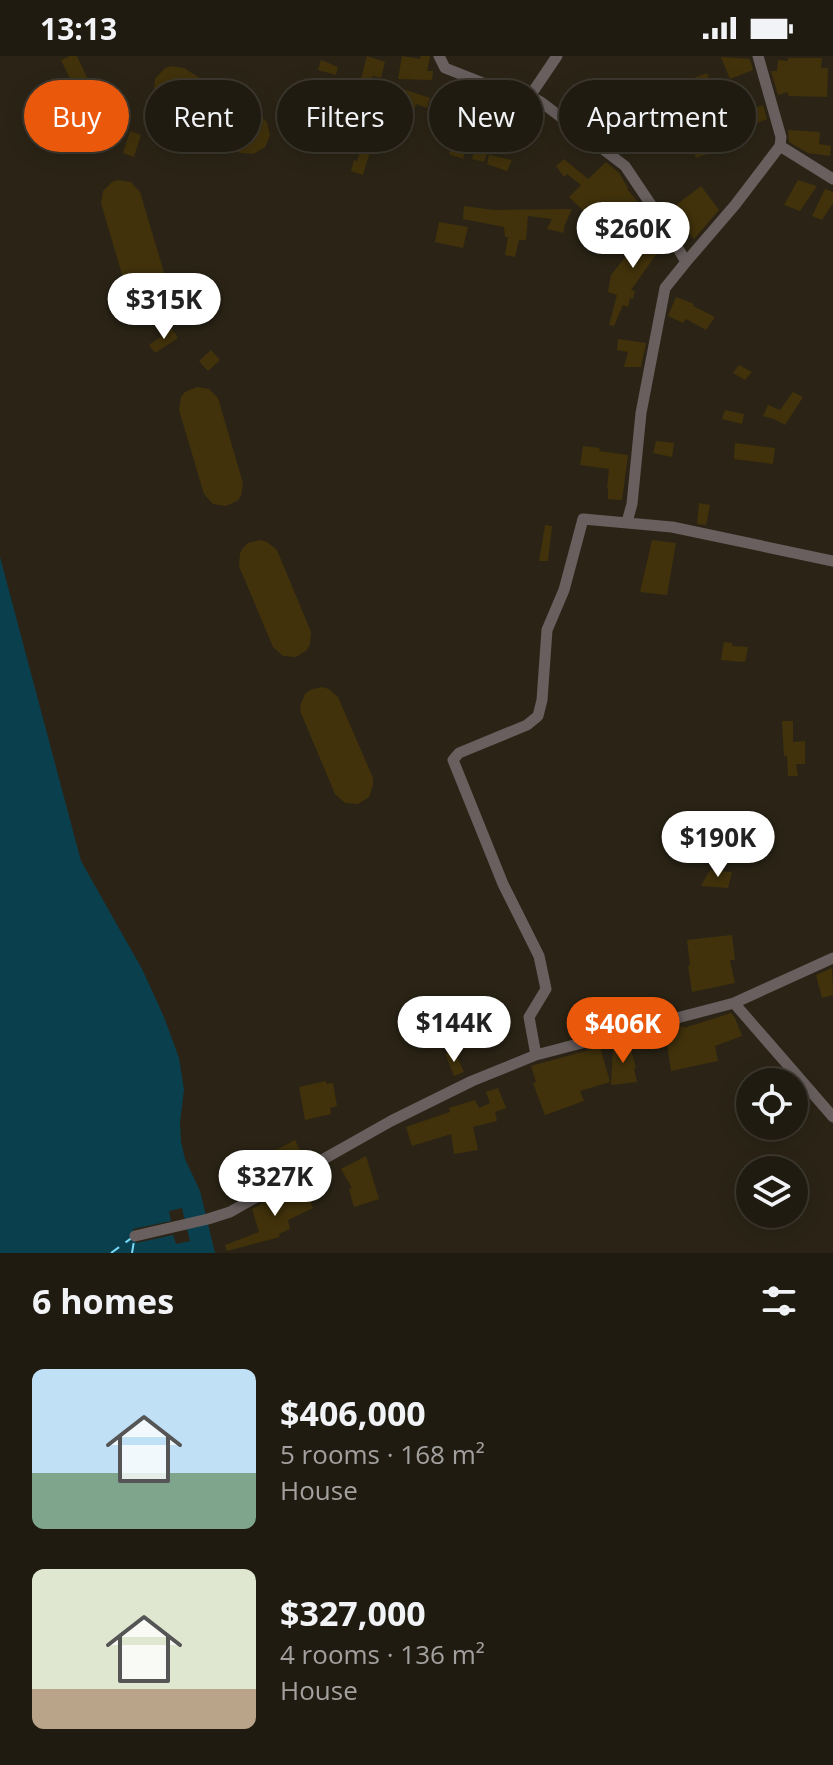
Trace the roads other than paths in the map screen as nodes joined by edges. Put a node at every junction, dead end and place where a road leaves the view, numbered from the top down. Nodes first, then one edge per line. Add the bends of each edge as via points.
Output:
1 (439, 56) edge
2 (557, 56) edge
3 (758, 56) edge
4 (476, 80) edge
5 (541, 80) edge
6 (543, 104) edge
7 (780, 146) junction
8 (833, 179) edge
9 (686, 262) junction
10 (627, 522) junction
11 (833, 561) edge
12 (833, 958) edge
13 (734, 1003) junction
14 (536, 1055) junction
15 (833, 1117) edge
16 (135, 1236) dead end

1 - 4 street via 445,68
2 - 5 street
3 - 7 street
6 - 9 street via 625,166
7 - 8 street
7 - 9 street
9 - 10 street via 665,288
10 - 11 street
10 - 14 street via 583,519 547,630 538,716 453,760 503,884 539,956 546,989 529,1017
12 - 13 street
13 - 14 street
13 - 15 street
14 - 16 street via 391,1121 230,1212

